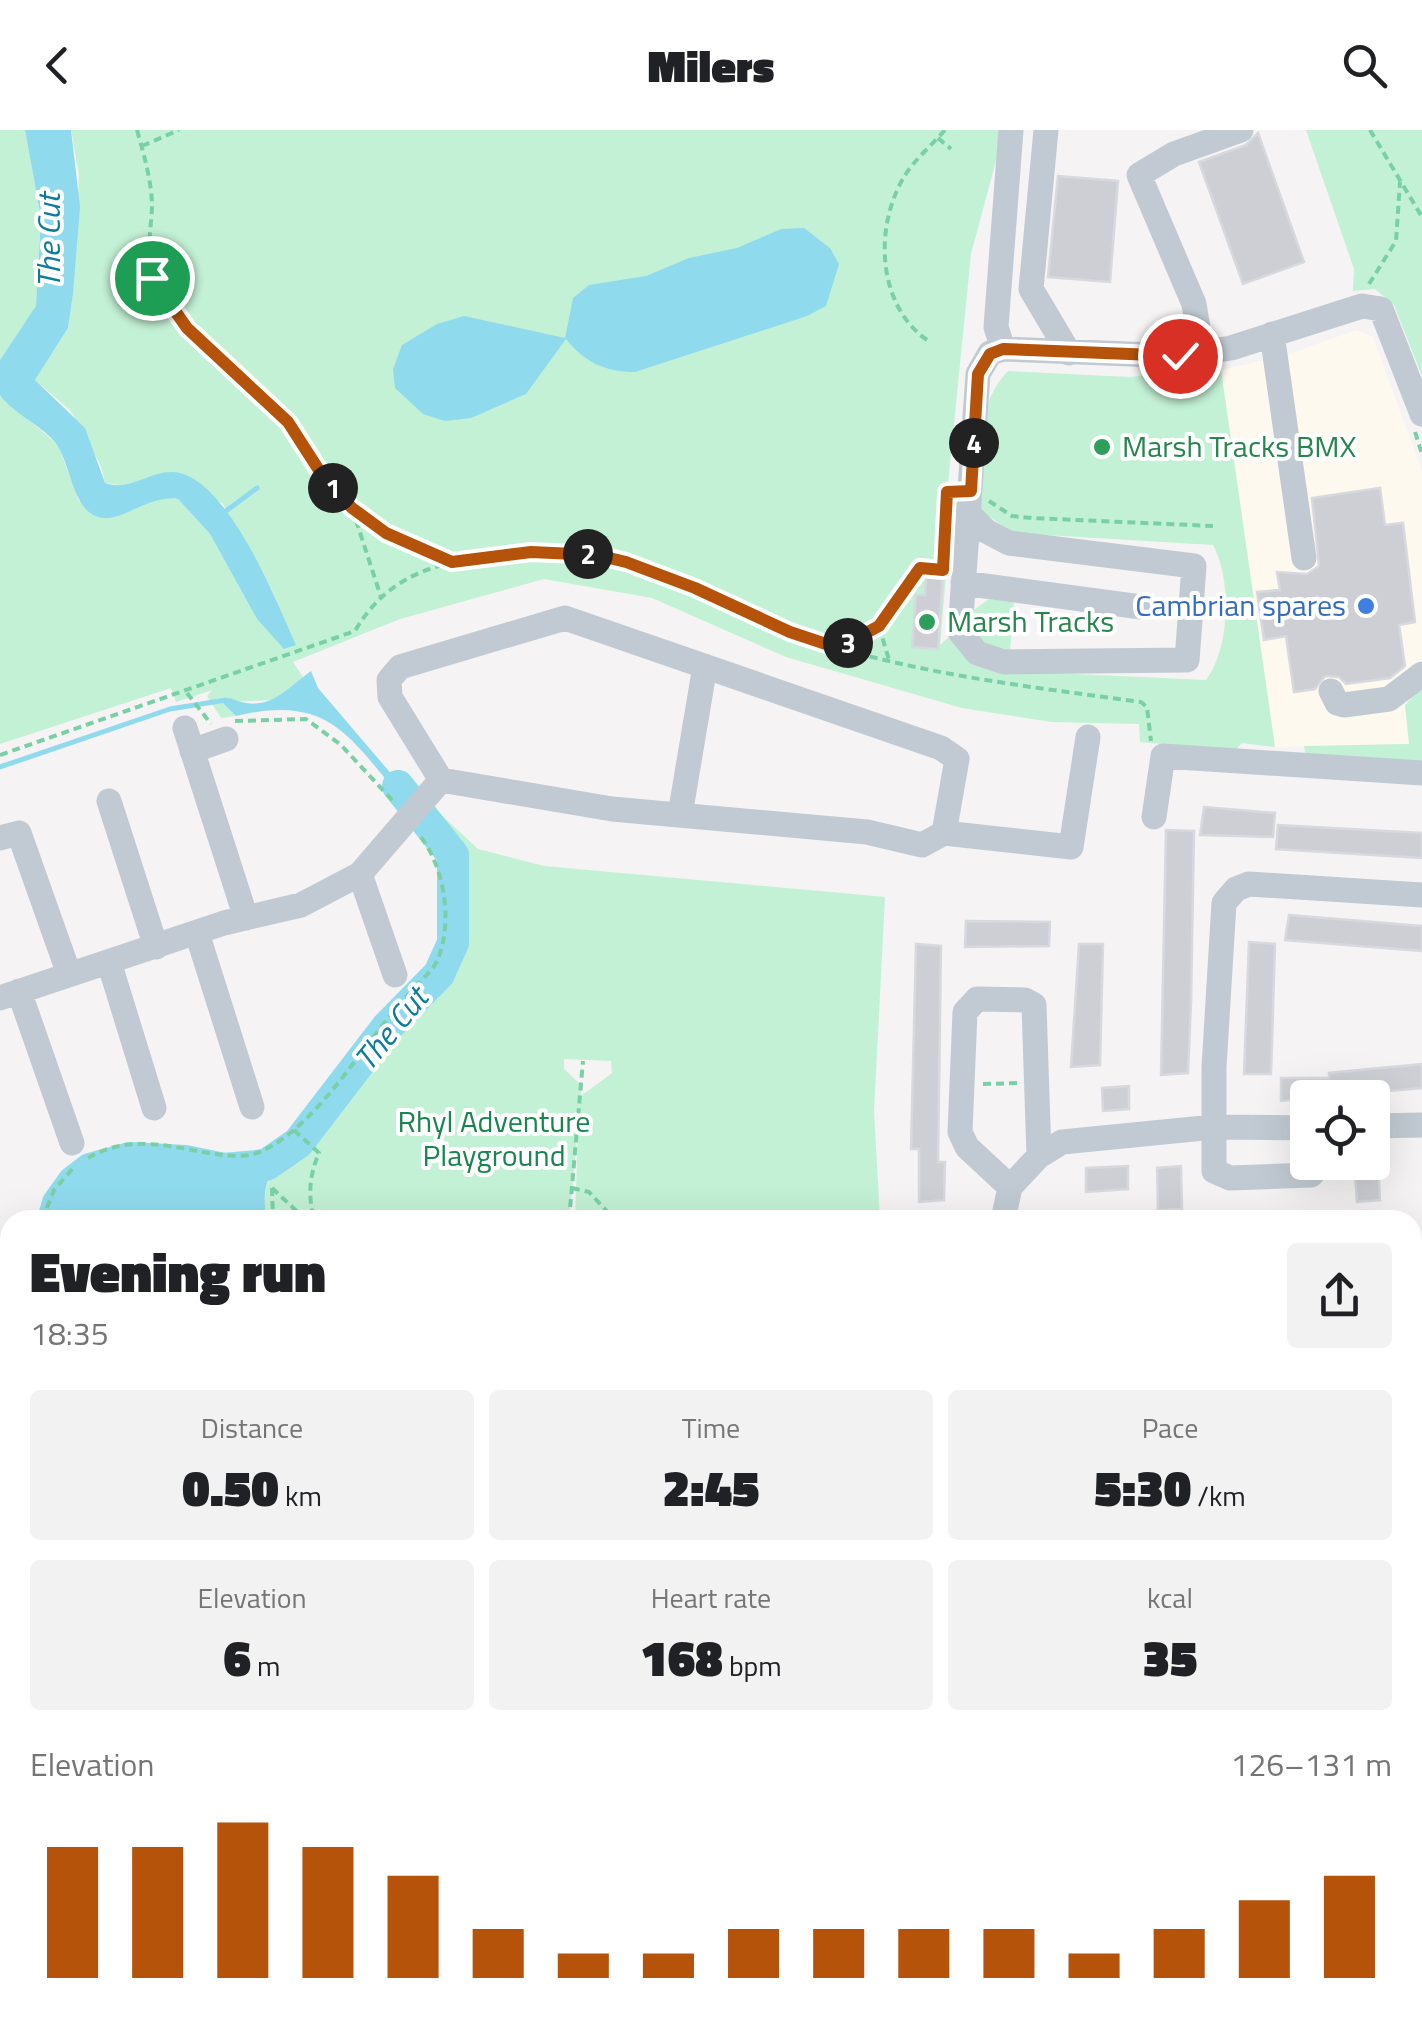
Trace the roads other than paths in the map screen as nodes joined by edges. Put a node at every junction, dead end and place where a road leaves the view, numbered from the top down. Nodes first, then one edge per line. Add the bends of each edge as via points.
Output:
1 (1046, 130) edge
2 (1241, 130) edge
3 (1011, 134) edge
4 (1272, 334) junction
5 (1003, 349) junction
6 (1202, 352) junction
7 (1070, 353) junction
8 (1422, 414) edge
9 (970, 502) junction
10 (1304, 558) dead end
11 (953, 577) junction
12 (1141, 607) dead end
13 (705, 666) junction
14 (1422, 674) edge
15 (1331, 690) dead end
16 (203, 735) road end
17 (1088, 737) dead end
18 (1422, 774) edge
19 (435, 787) junction
20 (109, 801) dead end
21 (680, 816) junction
22 (1154, 817) dead end
23 (944, 833) junction
24 (0, 838) edge
25 (360, 874) junction
26 (1422, 895) edge
27 (246, 918) junction
28 (196, 933) junction
29 (156, 947) junction
30 (108, 962) junction
31 (69, 974) junction
32 (395, 975) dead end
33 (10, 995) edge
34 (252, 1107) dead end
35 (154, 1108) dead end
36 (1422, 1125) edge
37 (1390, 1126) edge
38 (1214, 1127) junction
39 (1290, 1128) edge
40 (72, 1143) dead end
41 (1038, 1156) junction
42 (1290, 1176) edge
43 (1010, 1188) junction
44 (1005, 1210) edge

1 - 7 street via 1032,289
2 - 6 street via 1174,154 1139,175 1194,304
3 - 5 street via 996,326
4 - 6 street
4 - 8 street via 1362,306 1381,309
4 - 10 street
5 - 7 street
5 - 9 street via 990,354 978,374
6 - 7 street
9 - 11 street
9 - 11 street via 986,530 1009,544 1194,566 1186,660 1004,662 977,654 960,632
11 - 12 street
13 - 19 street via 565,618 400,667 389,680 390,697
13 - 21 street
13 - 23 street via 957,759
14 - 15 street via 1389,699 1337,704
16 - 27 street
17 - 23 street via 1071,847
18 - 22 street via 1164,756
19 - 21 street
19 - 25 street
20 - 29 street
21 - 23 street via 867,832 922,844
24 - 31 street via 19,833
25 - 27 street via 301,905
25 - 32 street
26 - 38 street via 1250,884 1229,894 1222,914
27 - 28 street
28 - 29 street
28 - 34 street
29 - 30 street
30 - 31 street
30 - 35 street
31 - 33 street
33 - 40 street
36 - 37 street
38 - 39 street
38 - 41 street via 1086,1137
38 - 42 street via 1212,1165 1224,1178
41 - 43 street
41 - 43 street via 1034,1005 977,999 965,1012 960,1132
43 - 44 street

